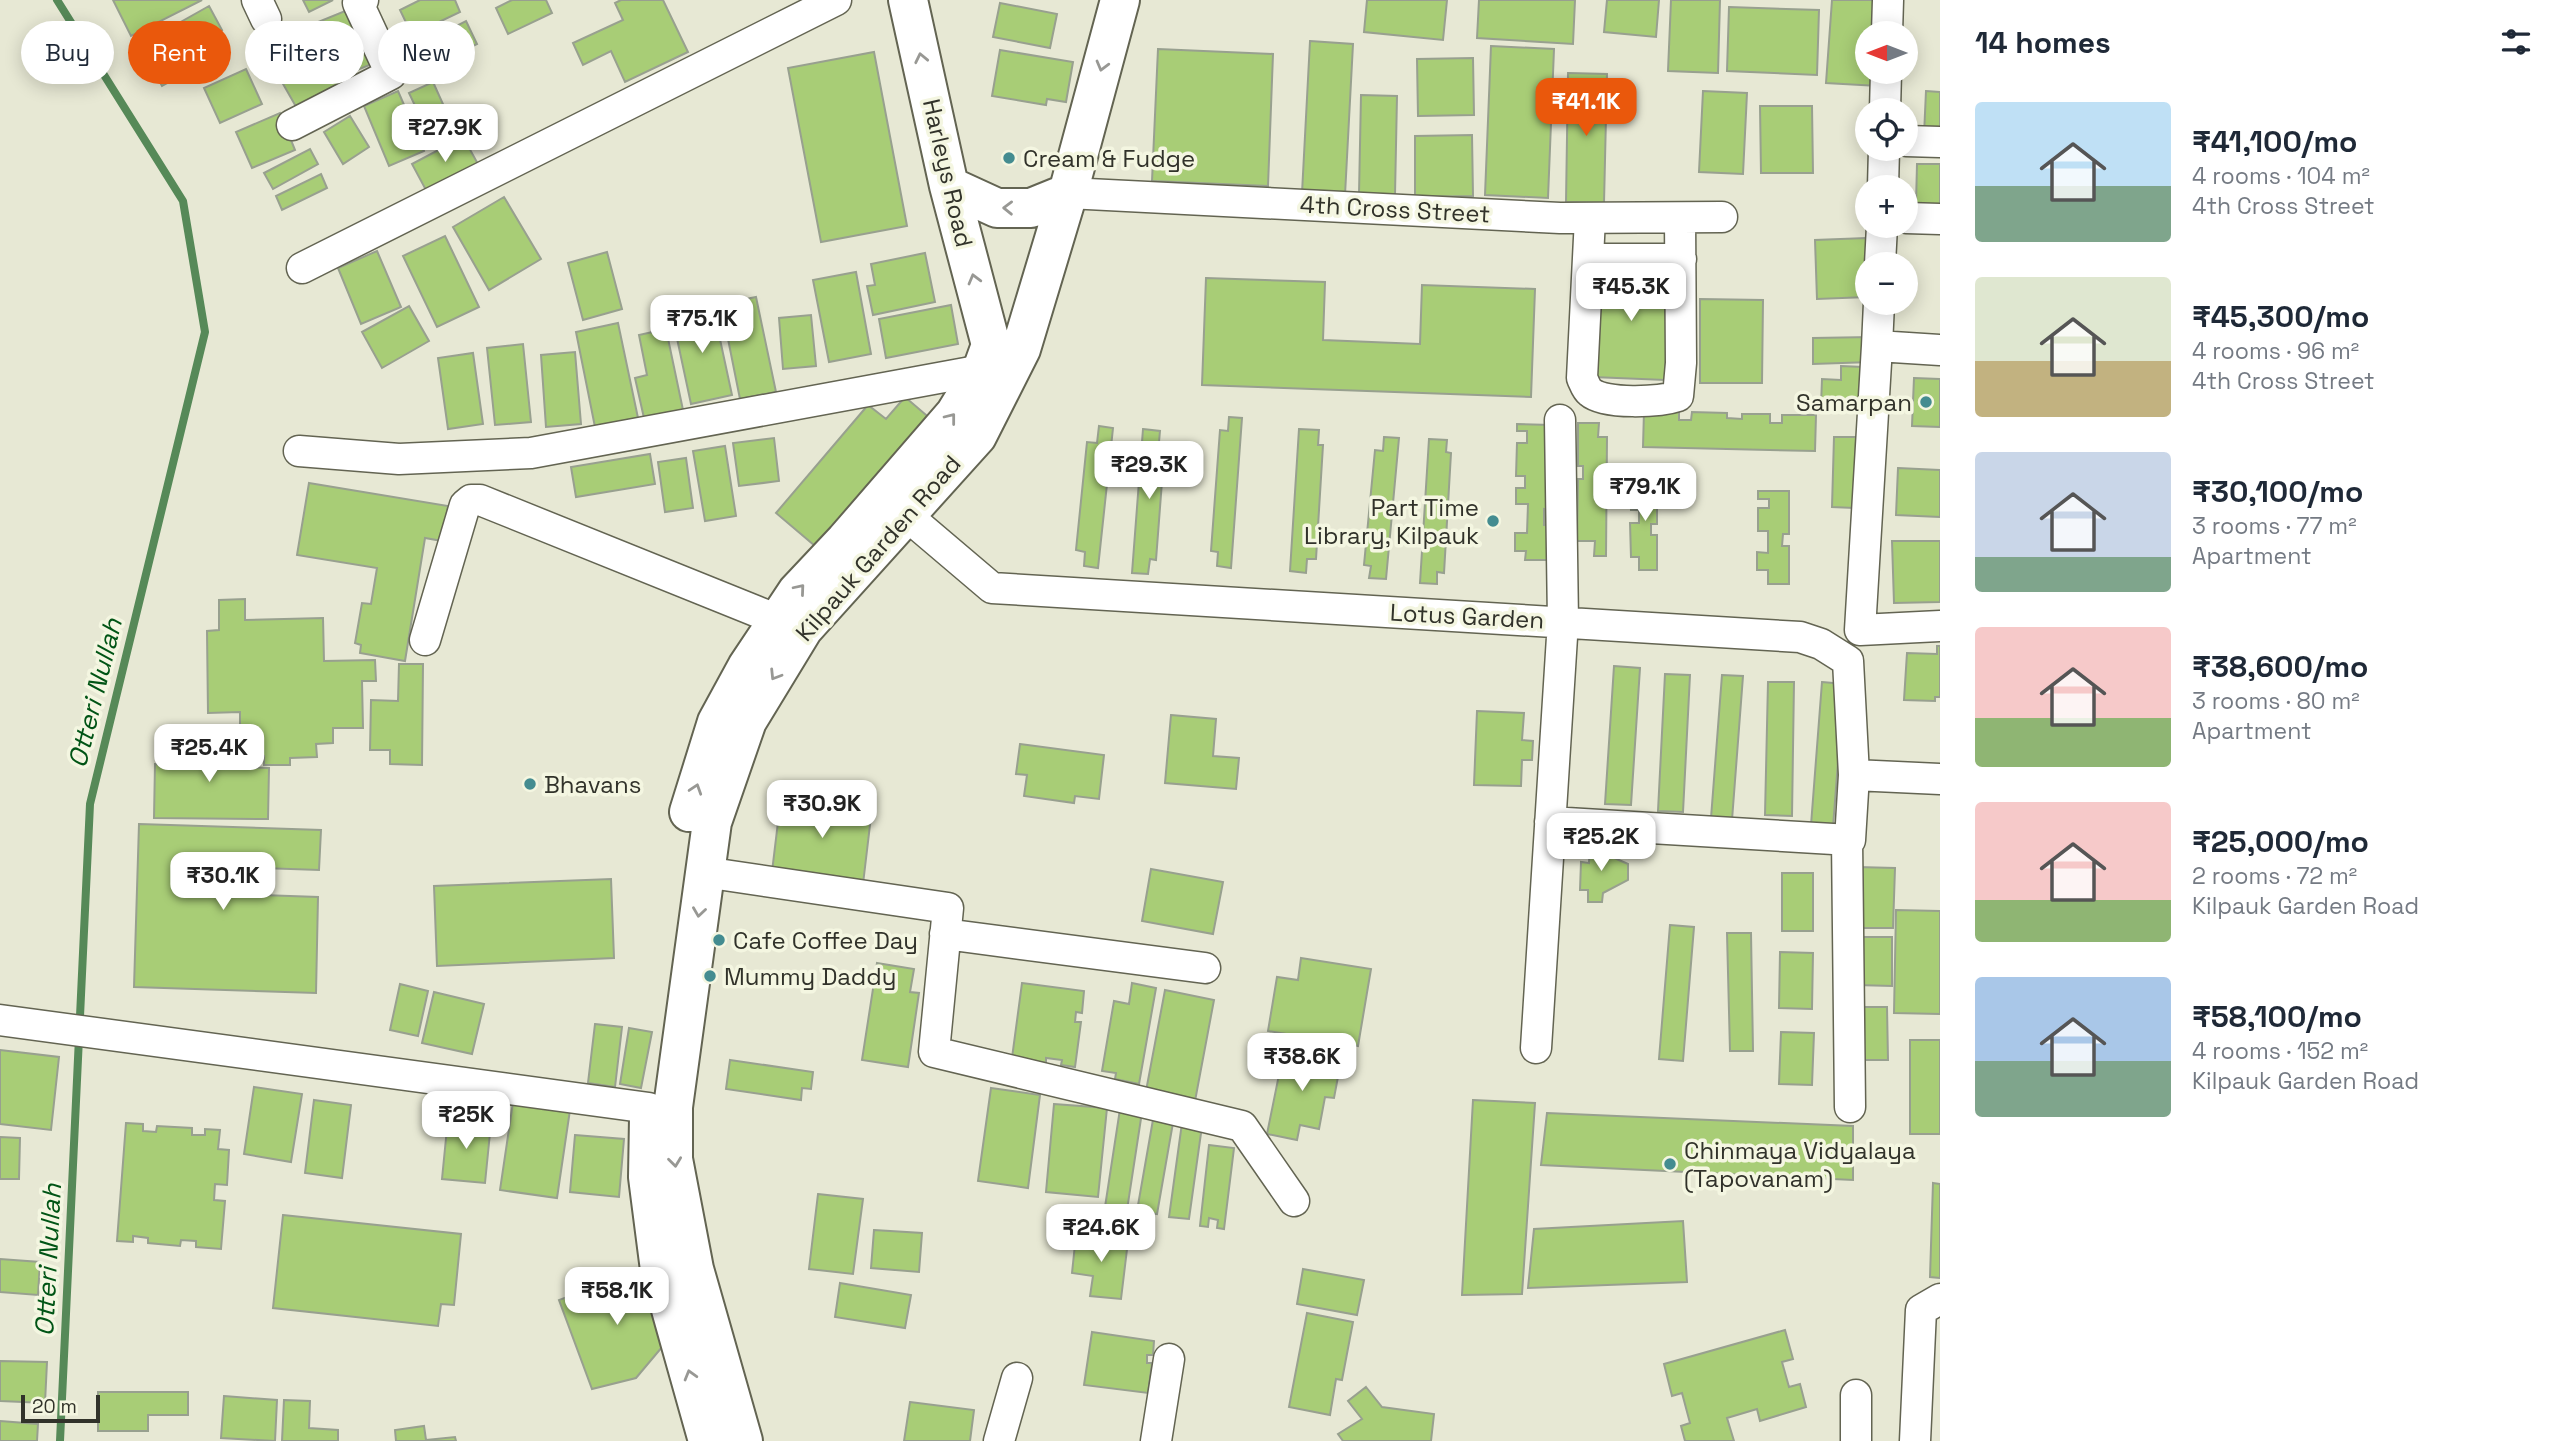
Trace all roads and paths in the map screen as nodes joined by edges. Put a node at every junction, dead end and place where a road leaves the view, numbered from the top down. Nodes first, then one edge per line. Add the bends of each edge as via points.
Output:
1 (363, 0) edge
2 (836, 0) edge
3 (908, 0) edge
4 (1121, 0) edge
5 (1888, 0) edge
6 (1887, 21) edge
7 (292, 125) dead end
8 (1918, 141) edge
9 (1940, 142) edge
10 (949, 186) junction
11 (1068, 193) junction
12 (1722, 217) dead end
13 (1590, 218) junction
14 (1680, 218) junction
15 (1918, 218) edge
16 (1940, 219) edge
17 (1588, 259) junction
18 (1681, 259) junction
19 (302, 268) dead end
20 (1878, 315) edge
21 (1877, 346) junction
22 (1940, 350) edge
23 (986, 357) junction
24 (1560, 420) dead end
25 (299, 451) dead end
26 (906, 515) junction
27 (778, 620) junction
28 (1563, 621) junction
29 (1940, 626) edge
30 (425, 640) dead end
31 (1854, 775) junction
32 (1940, 779) edge
33 (1550, 822) junction
34 (1847, 839) junction
35 (704, 872) junction
36 (945, 934) junction
37 (1205, 968) dead end
38 (0, 1020) edge
39 (1536, 1048) dead end
40 (1850, 1107) dead end
41 (649, 1108) junction
42 (1294, 1202) dead end
43 (1940, 1300) edge
44 (1169, 1359) dead end
45 (1017, 1378) dead end
46 (1856, 1395) dead end
47 (708, 1441) edge
48 (743, 1441) edge
49 (999, 1441) edge
50 (1156, 1441) edge
51 (1856, 1441) edge
52 (1914, 1441) edge

1 - 7 street via 358,3 391,74
2 - 19 street
10 -> 3 main road, Harleys Road
4 -> 11 main road, Kilpauk Garden Road
5 - 6 street
8 - 9 street
11 -> 10 main road via 1031,208 997,208
23 -> 10 main road, Harleys Road
11 - 13 street, 4th Cross Street
11 - 26 main road, Kilpauk Garden Road via 1021,349 977,436
12 - 14 street, 4th Cross Street
13 - 14 street, 4th Cross Street
13 - 17 street
14 - 18 street
15 - 16 street
17 - 18 street
17 - 18 street via 1582,377 1588,391 1603,398 1662,401 1678,397
20 - 21 street
21 - 22 street
21 - 29 street via 1860,630
23 - 25 street via 531,453 399,459
27 -> 23 main road via 797,592 955,414
24 - 28 street
26 - 28 street, Lotus Garden via 992,588
26 -> 35 main road, Kilpauk Garden Road via 803,629 747,721 712,822
27 - 30 street via 471,500 465,505
41 -> 27 main road via 688,812 717,722
28 - 31 street, Lotus Garden via 1800,637 1821,644 1848,660
28 - 33 street
31 - 32 street
31 - 34 street
33 - 34 street
33 - 39 street
34 - 40 street
35 - 36 street via 948,908
35 -> 48 main road, Kilpauk Garden Road via 673,1107 673,1159 694,1269
36 - 37 street
36 - 42 street via 934,1052 1242,1126
38 - 41 street
47 -> 41 main road via 660,1270 648,1177
43 - 52 street via 1921,1310
44 - 50 street
45 - 49 street
46 - 51 street

